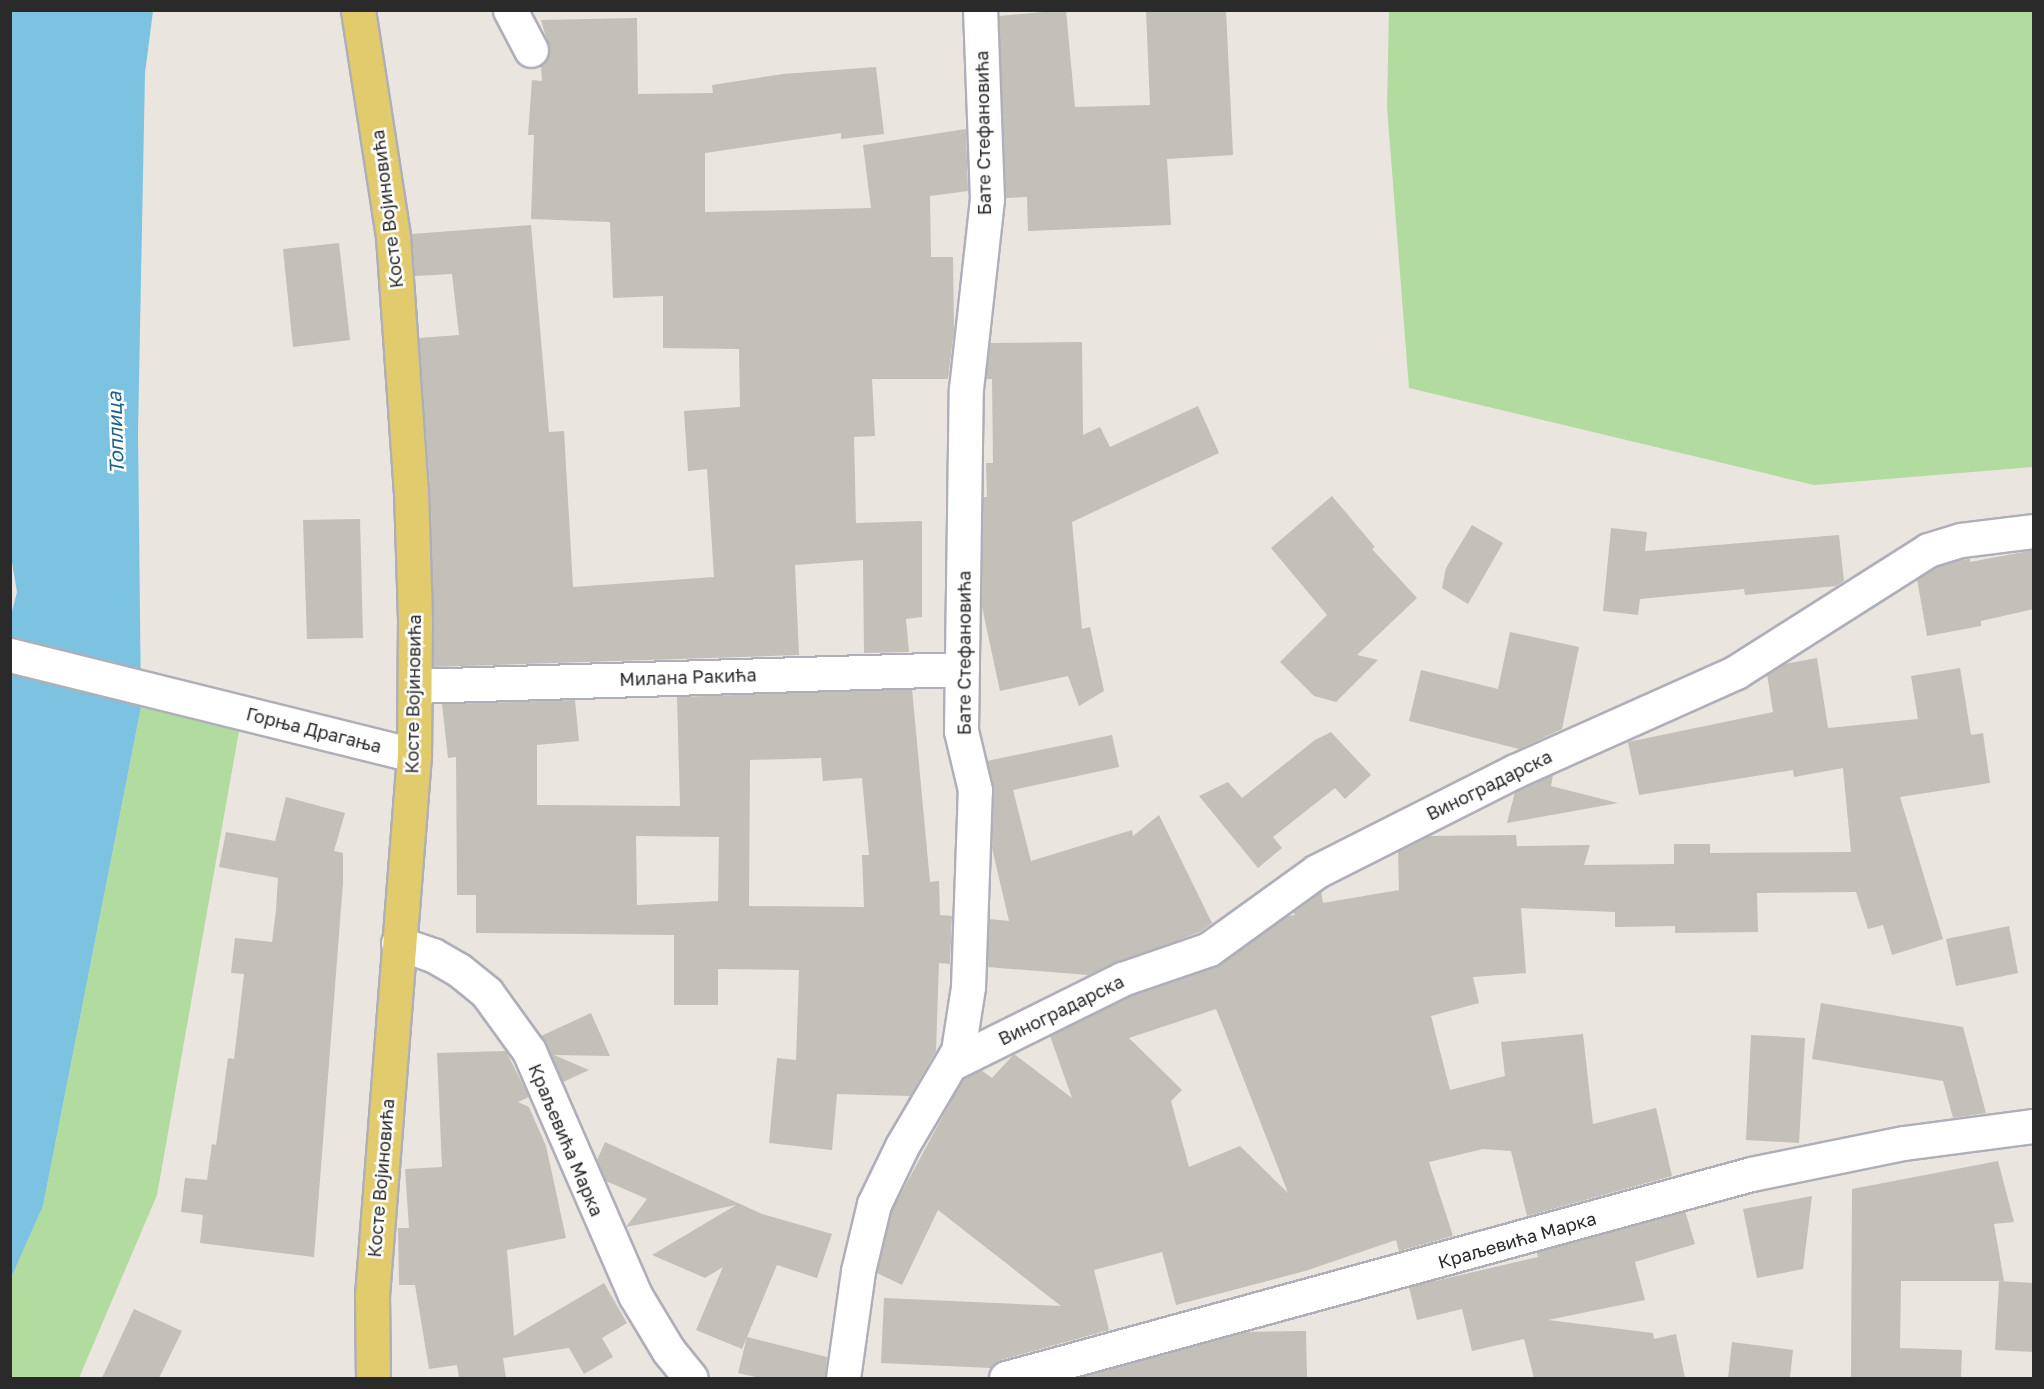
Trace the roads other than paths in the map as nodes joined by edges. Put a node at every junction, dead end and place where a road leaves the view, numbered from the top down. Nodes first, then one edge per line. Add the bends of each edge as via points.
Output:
1 (358, 10) edge
2 (510, 10) edge
3 (980, 10) edge
4 (531, 50) dead end
5 (2034, 531) edge
6 (10, 655) edge
7 (962, 669) junction
8 (415, 686) junction
9 (414, 755) junction
10 (398, 943) junction
11 (953, 1064) junction
12 (2034, 1126) edge
13 (373, 1378) edge
14 (692, 1378) edge
15 (843, 1378) edge
16 (1006, 1378) edge

1 - 8 main road, Косте Војиновића via 387,178 395,259 411,491
2 - 4 street
3 - 7 street, Бате Стефановића via 987,199 966,389
5 - 11 street, Виноградарска via 1961,540 1928,550 1736,672 1515,771 1317,871 1209,949 1122,979
6 - 9 street, Горња Драгања
7 - 8 street, Милана Ракића
7 - 11 street, Бате Стефановића via 961,731 975,790 976,825 968,987
8 - 9 main road, Косте Војиновића
9 - 10 main road, Косте Војиновића
10 - 13 main road, Косте Војиновића via 372,1296
10 - 14 street, Краљевића Марка via 433,955 488,993 529,1051 635,1295 668,1350
11 - 15 street, Бате Стефановића via 902,1146 874,1204 858,1271
12 - 16 street, Краљевића Марка via 1904,1143 1751,1174

